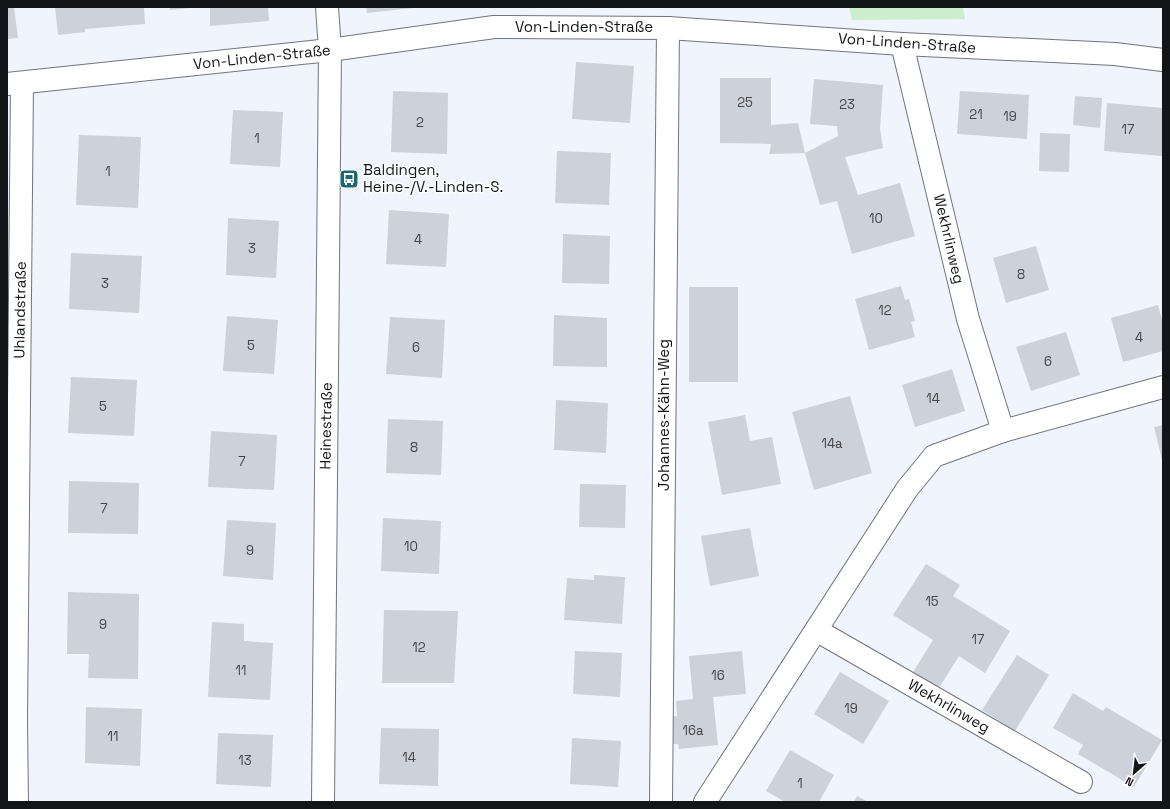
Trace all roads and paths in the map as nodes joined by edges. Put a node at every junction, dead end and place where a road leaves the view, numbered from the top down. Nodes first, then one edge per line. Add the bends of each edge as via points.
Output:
1 (327, 7) edge
2 (668, 28) junction
3 (902, 44) junction
4 (330, 50) junction
5 (1163, 60) edge
6 (15, 83) edge
7 (1163, 387) edge
8 (1003, 431) junction
9 (816, 630) junction
10 (1081, 782) dead end
11 (17, 802) edge
12 (323, 802) edge
13 (661, 802) edge
14 (705, 802) edge

1 - 4 street, Heinestraße
2 - 3 street, Von-Linden-Straße
2 - 4 street, Von-Linden-Straße via 494,27
2 - 13 street, Johannes-Kähn-Weg
3 - 5 street, Von-Linden-Straße via 1115,54
3 - 8 street, Wekhrlinweg via 968,319
4 - 6 street, Von-Linden-Straße
4 - 12 street, Heinestraße
6 - 11 street, Uhlandstraße
7 - 8 street
8 - 9 street via 934,456 907,489
9 - 10 street, Wekhrlinweg
9 - 14 street

